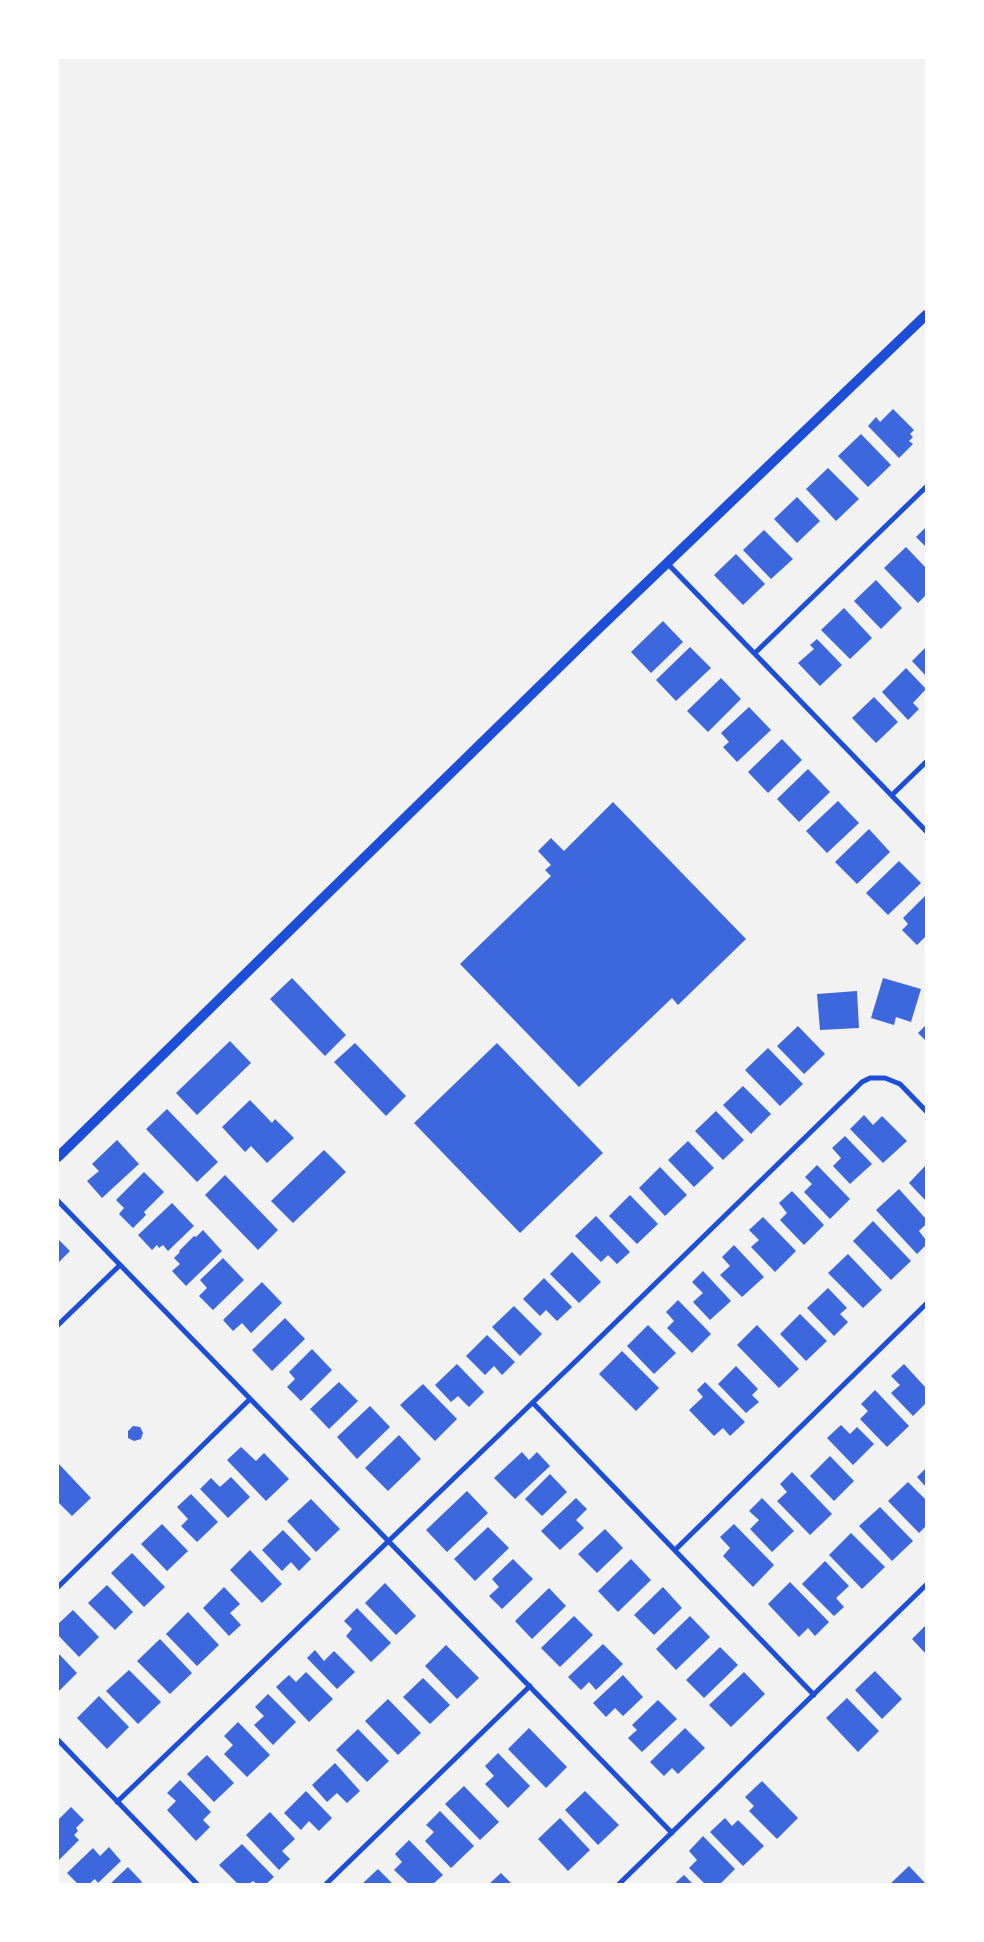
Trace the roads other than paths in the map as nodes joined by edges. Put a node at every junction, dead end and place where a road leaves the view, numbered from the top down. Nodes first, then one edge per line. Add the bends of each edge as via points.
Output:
1 (926, 315) edge
2 (926, 487) edge
3 (668, 564) junction
4 (755, 654) junction
5 (926, 762) edge
6 (892, 795) junction
7 (926, 831) edge
8 (926, 1111) edge
9 (58, 1157) edge
10 (58, 1201) edge
11 (120, 1265) junction
12 (926, 1304) edge
13 (58, 1325) edge
14 (250, 1399) junction
15 (532, 1403) junction
16 (390, 1540) junction
17 (675, 1550) junction
18 (926, 1585) edge
19 (58, 1587) edge
20 (530, 1686) junction
21 (814, 1695) junction
22 (58, 1740) edge
23 (117, 1802) junction
24 (672, 1833) junction
25 (197, 1884) edge
26 (326, 1884) edge
27 (619, 1884) edge

1 - 3 main road
2 - 4 street
3 - 4 street
3 - 9 main road
4 - 6 street
5 - 6 street
6 - 7 street
8 - 15 street via 900,1084 886,1078 870,1078 862,1082
10 - 11 street
11 - 13 street
11 - 14 street
12 - 17 street
14 - 16 street
14 - 19 street
15 - 16 street
15 - 17 street
16 - 20 street
16 - 23 street
17 - 21 street
18 - 21 street
20 - 24 street
20 - 26 street
21 - 24 street
22 - 23 street
23 - 25 street
24 - 27 street

